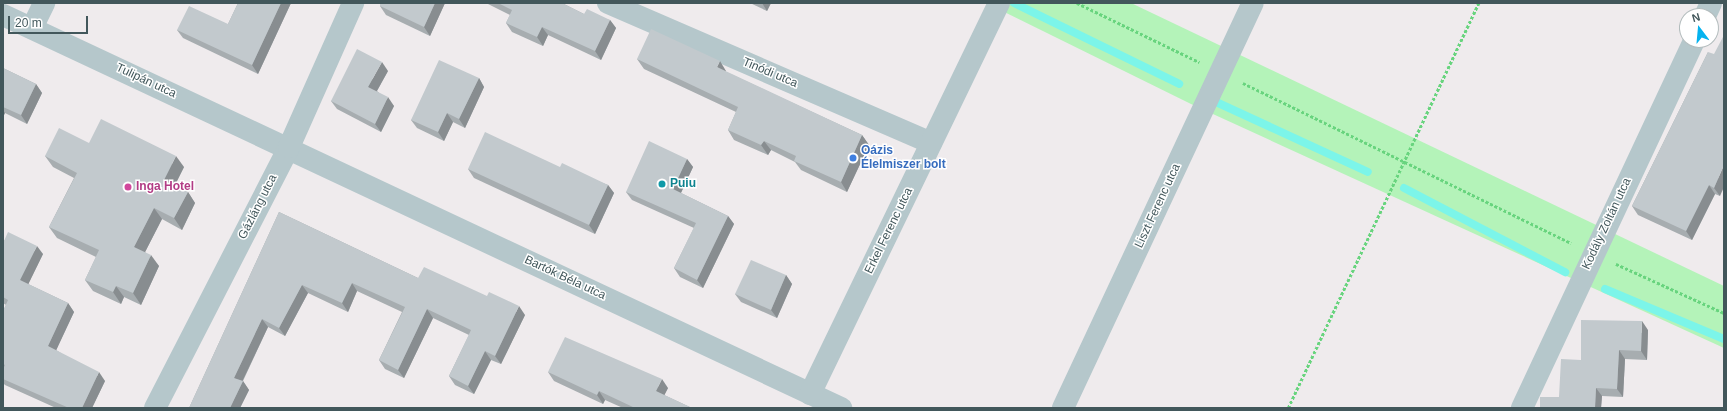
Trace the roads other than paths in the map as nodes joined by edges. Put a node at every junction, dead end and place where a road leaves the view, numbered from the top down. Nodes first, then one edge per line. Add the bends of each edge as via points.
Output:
1 (44, 3) edge
2 (353, 3) edge
3 (608, 3) edge
4 (999, 3) edge
5 (1253, 3) edge
6 (3, 15) edge
7 (32, 28) junction
8 (1690, 48) edge
9 (931, 143) junction
10 (289, 147) junction
11 (810, 394) junction
12 (155, 408) edge
13 (841, 408) edge
14 (1063, 408) edge
15 (1522, 408) edge

1 - 7 street
2 - 10 street, Gázláng utca
3 - 9 street, Tinódi utca
4 - 9 street, Erkel Ferenc utca
5 - 14 street, Liszt Ferenc utca
6 - 7 street, Tulipán utca
7 - 10 street, Tulipán utca
8 - 15 street, Kodály Zoltán utca
9 - 11 street, Erkel Ferenc utca
10 - 11 street, Bartók Béla utca
10 - 12 street, Gázláng utca
11 - 13 street, Bartók Béla utca

